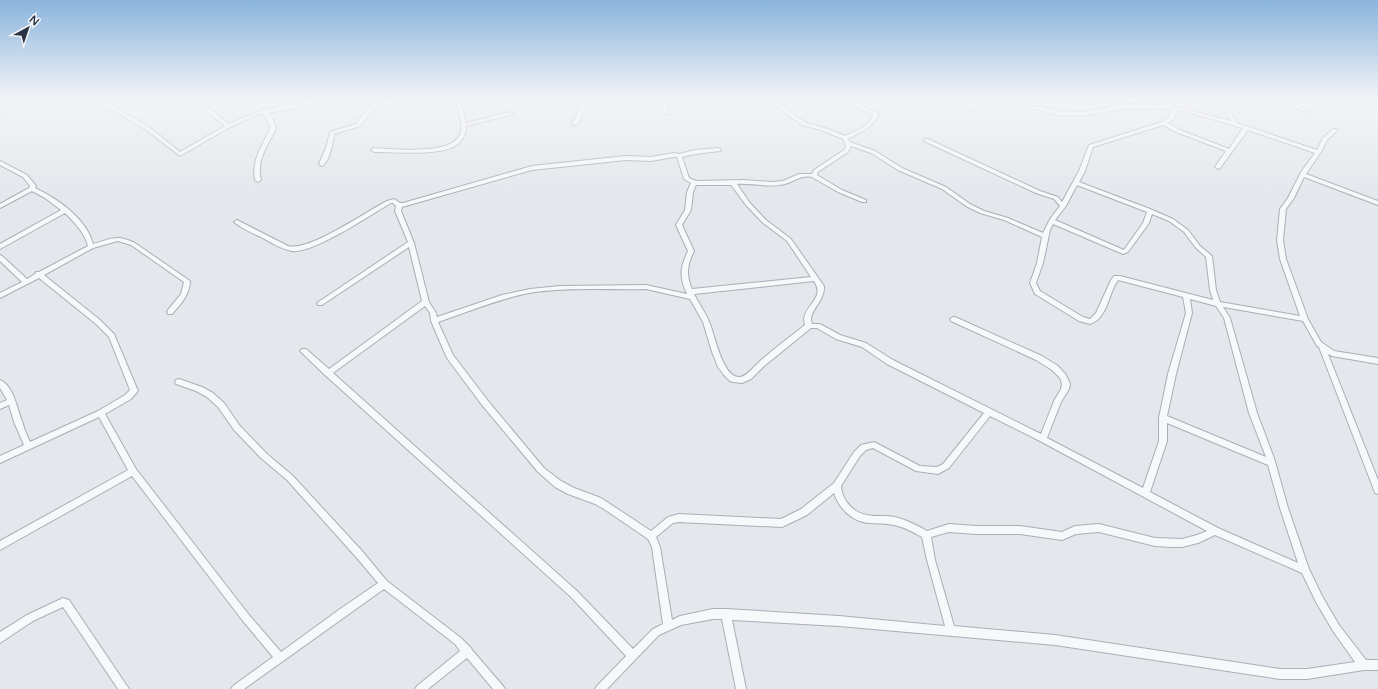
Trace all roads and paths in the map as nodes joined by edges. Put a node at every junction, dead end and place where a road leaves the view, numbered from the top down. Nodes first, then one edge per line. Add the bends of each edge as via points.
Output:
1 (152, 132) edge
2 (217, 132) edge
3 (271, 132) edge
4 (335, 132) edge
5 (462, 132) edge
6 (831, 132) edge
7 (858, 132) edge
8 (1134, 132) edge
9 (1181, 132) edge
10 (1243, 132) edge
11 (1260, 132) edge
12 (1333, 132) edge
13 (847, 140) junction
14 (926, 140) dead end
15 (374, 150) dead end
16 (718, 150) dead end
17 (1230, 151) junction
18 (1318, 152) junction
19 (679, 156) junction
20 (0, 163) edge
21 (322, 164) dead end
22 (1218, 167) dead end
23 (1303, 175) junction
24 (814, 176) junction
25 (258, 180) dead end
26 (695, 183) junction
27 (733, 183) junction
28 (1076, 183) junction
29 (32, 189) junction
30 (864, 201) dead end
31 (1378, 203) edge
32 (399, 205) junction
33 (0, 206) edge
34 (1064, 206) junction
35 (65, 211) junction
36 (1150, 211) junction
37 (1052, 221) junction
38 (237, 222) dead end
39 (1045, 236) junction
40 (411, 243) junction
41 (0, 247) edge
42 (91, 247) junction
43 (0, 257) edge
44 (38, 274) junction
45 (815, 279) junction
46 (25, 281) junction
47 (690, 295) junction
48 (0, 296) edge
49 (1186, 296) junction
50 (426, 302) junction
51 (320, 303) dead end
52 (1218, 304) junction
53 (170, 312) dead end
54 (953, 319) dead end
55 (1305, 319) junction
56 (434, 321) junction
57 (809, 326) junction
58 (1322, 348) junction
59 (304, 351) dead end
60 (1378, 362) edge
61 (328, 372) junction
62 (179, 382) dead end
63 (0, 383) edge
64 (12, 401) junction
65 (0, 406) edge
66 (989, 412) junction
67 (101, 413) junction
68 (1163, 418) junction
69 (1043, 439) junction
70 (28, 446) junction
71 (0, 460) edge
72 (1271, 463) junction
73 (133, 471) junction
74 (836, 486) junction
75 (1377, 486) edge
76 (1145, 493) junction
77 (1215, 531) junction
78 (926, 535) junction
79 (651, 536) junction
80 (0, 546) edge
81 (1305, 570) junction
82 (384, 584) junction
83 (726, 614) junction
84 (668, 626) junction
85 (951, 631) junction
86 (0, 638) edge
87 (468, 651) junction
88 (633, 656) junction
89 (280, 658) junction
90 (1364, 665) junction
91 (1378, 665) edge
92 (124, 689) edge
93 (236, 689) edge
94 (420, 689) edge
95 (500, 689) edge
96 (600, 689) edge
97 (741, 689) edge

1 - 2 street via 180,154
3 - 25 street via 257,162
4 - 21 street via 332,133
5 - 15 street via 461,138 446,148 416,151
6 - 13 street
7 - 13 street
8 - 28 street via 1092,145
9 - 17 street
10 - 17 street
11 - 18 street
12 - 18 street via 1325,139
13 - 24 street via 849,147 816,171
13 - 39 street via 931,181 982,212 1006,219
14 - 34 street via 1056,198
16 - 19 street
17 - 22 street
18 - 23 street
19 - 26 street via 687,179
19 - 32 street via 626,158 538,167
20 - 29 street via 25,176 33,186
23 - 31 street
23 - 55 street via 1282,212 1280,240 1287,273
24 - 27 street via 800,174 789,181 778,183
24 - 30 street
26 - 27 street
26 - 47 street via 689,191 688,212 679,226 691,251 685,263 684,275
27 - 45 street via 764,221 789,240
28 - 34 street
28 - 36 street
29 - 33 street
29 - 35 street
32 - 38 street via 395,201 389,202 343,228 294,250
32 - 40 street via 398,211
34 - 37 street
35 - 41 street
35 - 42 street via 84,229
36 - 37 street via 1146,223 1123,252
36 - 52 street via 1170,220 1186,232 1209,256 1213,290
37 - 39 street
39 - 49 street via 1034,287 1040,294 1081,319 1090,322 1094,320 1116,278
40 - 50 street
40 - 51 street
42 - 44 street
42 - 53 street via 124,240 186,280 187,285 180,301
43 - 46 street
44 - 46 street
44 - 67 street via 112,336 134,391
45 - 47 street
45 - 57 street via 821,286 821,295 808,314
46 - 48 street
47 - 56 street via 646,288 560,288 530,291 502,297
47 - 57 street via 706,322 720,364 728,375 738,380 748,377
49 - 52 street
49 - 68 street via 1189,313
50 - 56 street via 433,313
50 - 61 street
52 - 55 street
52 - 72 street via 1227,318 1253,413
54 - 69 street via 1039,358 1055,368 1063,377 1066,389 1058,401
55 - 58 street
56 - 79 street via 450,356 484,403 541,470 558,484 598,501
57 - 66 street via 818,326 838,337 864,345 890,362
58 - 60 street via 1332,353
58 - 75 street
59 - 61 street
61 - 88 street via 574,594
62 - 82 street via 204,392 220,405 237,428 290,478
63 - 64 street
64 - 65 street
64 - 70 street
66 - 69 street
66 - 74 street via 946,466 940,470 935,472 919,468 870,445 857,454
67 - 70 street
67 - 73 street
68 - 72 street
68 - 76 street via 1163,442
69 - 76 street
70 - 71 street
72 - 81 street
73 - 80 street
73 - 89 street via 246,618
74 - 78 street via 841,501 856,515 899,523 916,528
74 - 79 street via 804,512 782,523 679,518 671,520
76 - 77 street
77 - 78 street via 1198,539 1171,543 1156,542 1099,528 1075,530 1062,536 1020,530 949,528
77 - 81 street
78 - 85 street
79 - 84 street via 656,547
81 - 90 street via 1336,628
82 - 87 street
82 - 89 street
83 - 84 street via 698,616
83 - 85 street via 839,620
83 - 97 street
84 - 88 street via 656,632
85 - 90 street via 1055,640 1280,674 1306,674
86 - 92 street via 30,618 63,602 66,603
87 - 94 street
87 - 95 street
88 - 96 street
89 - 93 street
90 - 91 street

